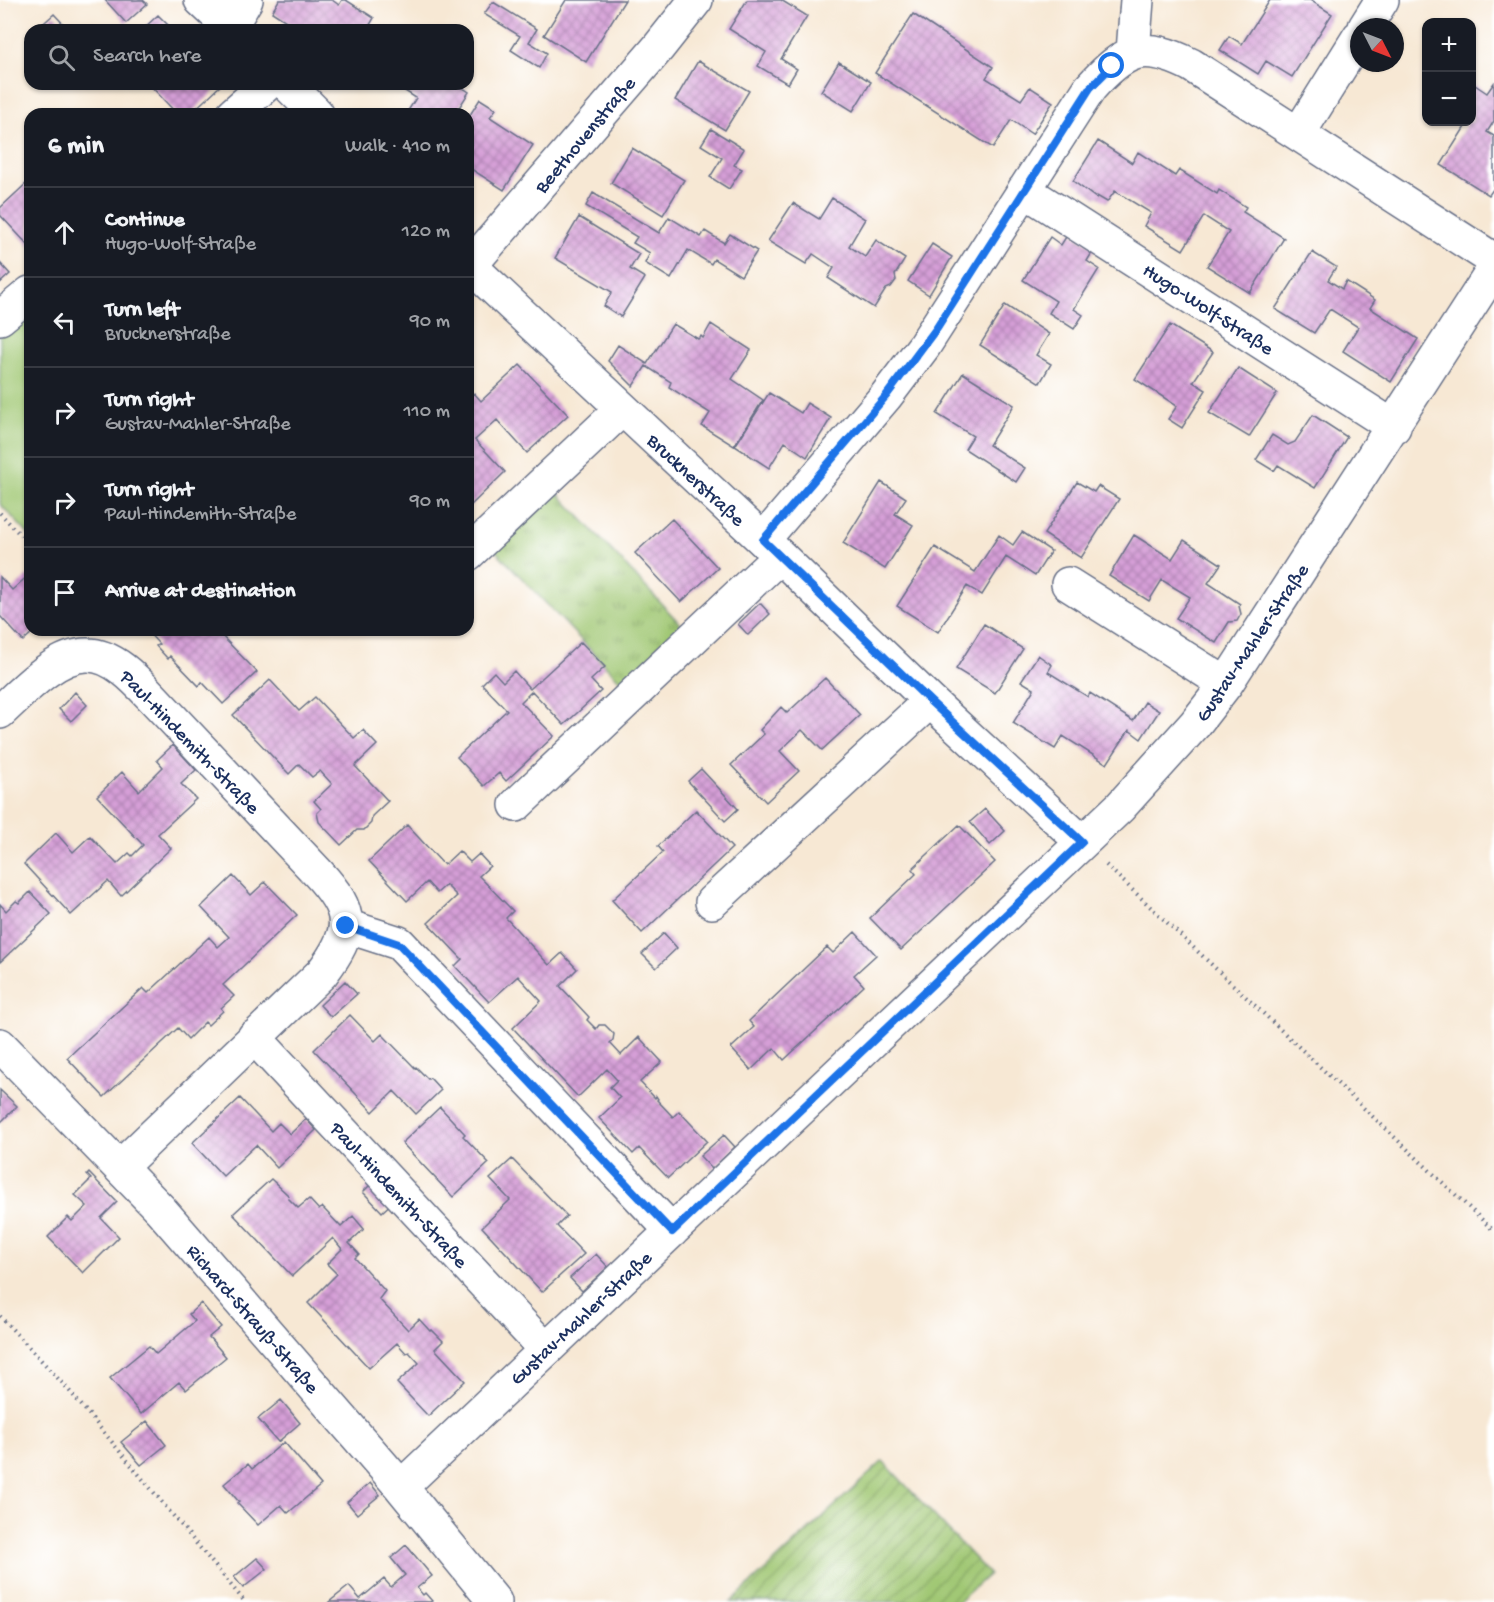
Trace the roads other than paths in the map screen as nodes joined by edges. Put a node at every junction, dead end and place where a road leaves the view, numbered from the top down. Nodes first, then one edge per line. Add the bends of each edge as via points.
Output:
1 (201, 0) edge
2 (696, 0) edge
3 (1137, 0) edge
4 (1382, 0) edge
5 (1371, 18) edge
6 (236, 19) edge
7 (1350, 51) edge
8 (1133, 52) junction
9 (260, 90) edge
10 (292, 90) edge
11 (240, 108) edge
12 (311, 108) edge
13 (1299, 133) junction
14 (1024, 190) junction
15 (474, 260) edge
16 (1494, 260) edge
17 (1494, 269) edge
18 (474, 271) edge
19 (24, 298) edge
20 (0, 318) edge
21 (622, 409) junction
22 (1394, 426) junction
23 (474, 548) edge
24 (772, 548) junction
25 (1068, 584) dead end
26 (1226, 684) junction
27 (930, 701) junction
28 (0, 712) edge
29 (516, 805) dead end
30 (1082, 842) junction
31 (712, 902) dead end
32 (346, 926) junction
33 (254, 1038) junction
34 (0, 1045) edge
35 (120, 1167) junction
36 (672, 1232) junction
37 (546, 1350) junction
38 (401, 1487) junction
39 (495, 1602) edge

1 - 6 street
2 - 15 street, Beethovenstraße
3 - 8 street
4 - 5 street
7 - 13 street
8 - 13 street via 1158,51 1174,56
8 - 14 street via 1090,88
9 - 11 street
10 - 12 street
13 - 16 street
14 - 22 street, Hugo-Wolf-Straße
14 - 24 street via 912,364
17 - 22 street, Gustav-Mahler-Straße
18 - 21 street, Brucknerstraße
19 - 20 street
21 - 23 street
21 - 24 street, Brucknerstraße
22 - 26 street, Gustav-Mahler-Straße
24 - 27 street, Brucknerstraße
24 - 29 street
25 - 26 street
26 - 30 street, Gustav-Mahler-Straße via 1156,769
27 - 30 street, Brucknerstraße
27 - 31 street
28 - 32 street, Paul-Hindemith-Straße via 62,662 88,654 114,664 152,697 328,884 344,911
30 - 36 street, Gustav-Mahler-Straße
32 - 33 street via 343,939 322,973
32 - 36 street via 399,944
33 - 35 street
33 - 37 street, Paul-Hindemith-Straße
34 - 35 street, Richard-Strauß-Straße
35 - 38 street, Richard-Strauß-Straße
36 - 37 street, Gustav-Mahler-Straße
37 - 38 street, Gustav-Mahler-Straße
38 - 39 street, Richard-Strauß-Straße

